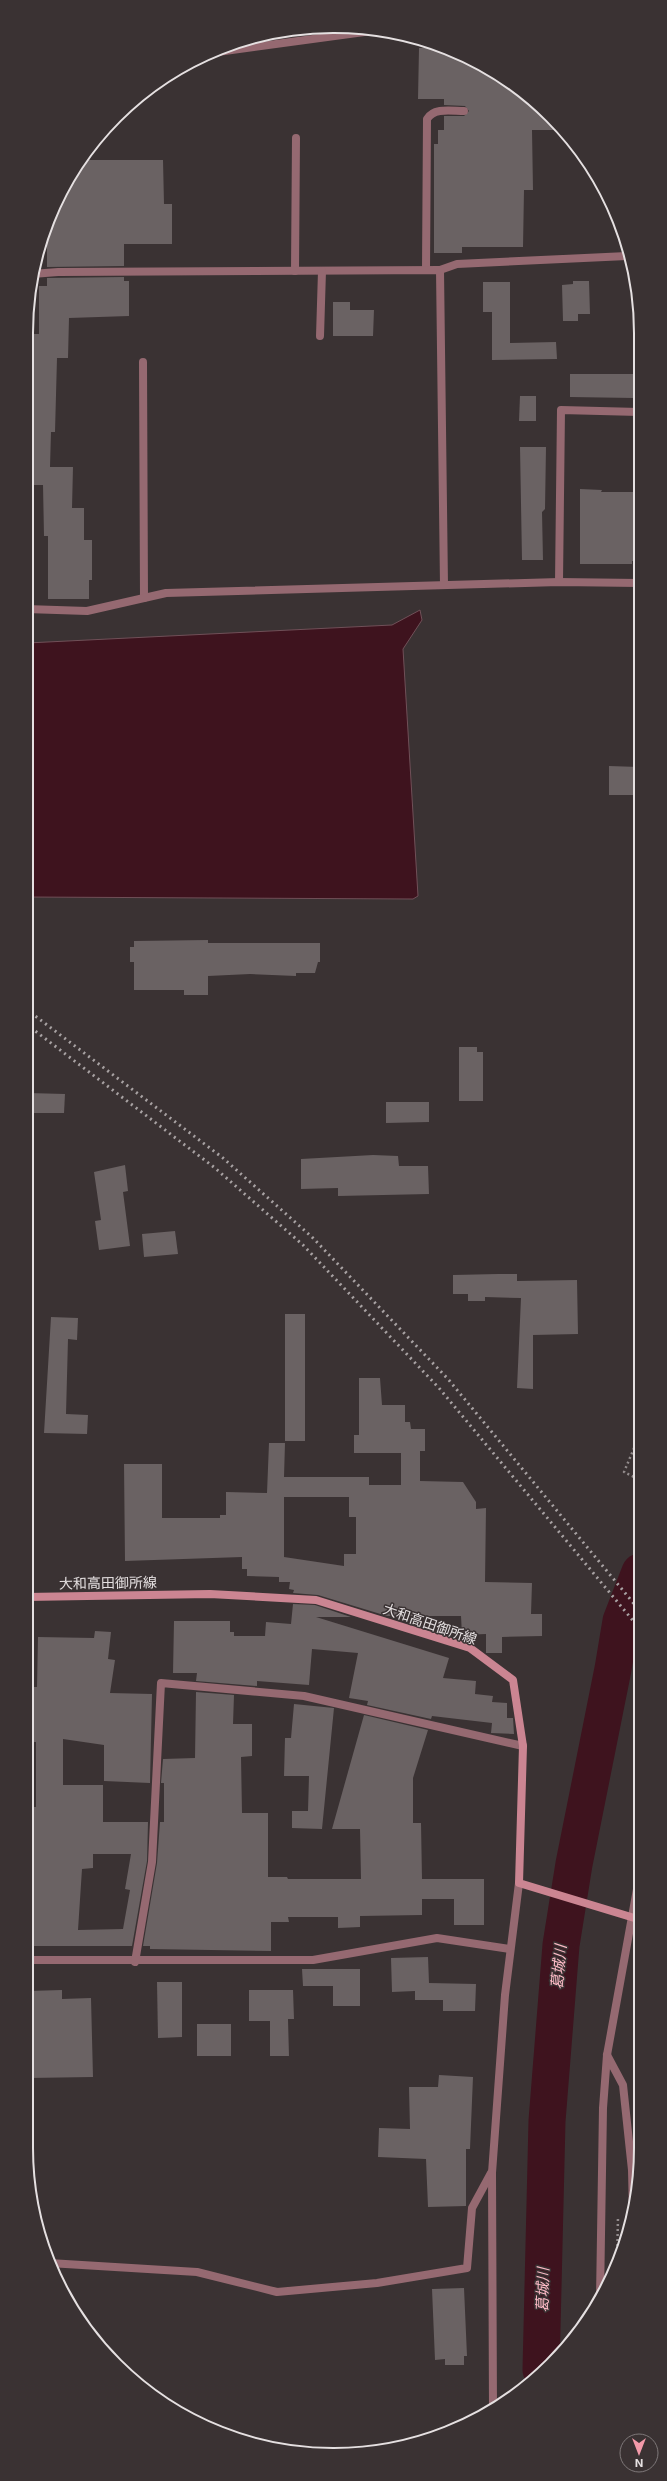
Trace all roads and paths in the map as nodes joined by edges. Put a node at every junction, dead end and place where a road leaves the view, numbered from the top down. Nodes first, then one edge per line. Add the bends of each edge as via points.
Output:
1 (351, 34) edge
2 (236, 50) edge
3 (464, 111) dead end
4 (296, 138) dead end
5 (624, 256) edge
6 (426, 270) junction
7 (440, 270) junction
8 (295, 271) junction
9 (322, 271) junction
10 (39, 274) edge
11 (320, 336) dead end
12 (143, 362) dead end
13 (634, 412) edge
14 (559, 582) junction
15 (634, 583) edge
16 (444, 585) junction
17 (144, 598) junction
18 (33, 609) edge
19 (634, 1448) edge
20 (634, 1477) edge
21 (33, 1597) edge
22 (522, 1746) junction
23 (519, 1883) junction
24 (634, 1918) edge
25 (634, 1928) edge
26 (510, 1949) junction
27 (33, 1960) edge
28 (135, 1962) junction
29 (607, 2055) junction
30 (492, 2173) junction
31 (632, 2175) edge
32 (57, 2264) edge
33 (600, 2286) edge
34 (493, 2402) edge

1 - 2 street
3 - 6 street via 435,112 427,119
4 - 8 street
5 - 7 street via 457,264
6 - 7 street
6 - 9 street
7 - 16 street
8 - 9 street
8 - 10 street
9 - 11 street
12 - 17 street
13 - 14 street via 561,410
14 - 15 street
14 - 16 street
16 - 17 street via 166,593
17 - 18 street via 87,611
19 - 20 path via 624,1472
21 - 22 main road, 大和高田御所線 via 210,1594 316,1600 470,1648 513,1680
22 - 23 main road, 大和高田御所線
22 - 28 street via 304,1696 161,1683 152,1862
23 - 24 main road
23 - 26 street
25 - 29 street
26 - 28 street via 437,1938 313,1960
26 - 30 street
27 - 28 street
29 - 31 street via 622,2085
29 - 33 street via 603,2108
30 - 32 street via 472,2208 467,2268 377,2283 277,2292 198,2272
30 - 34 street

